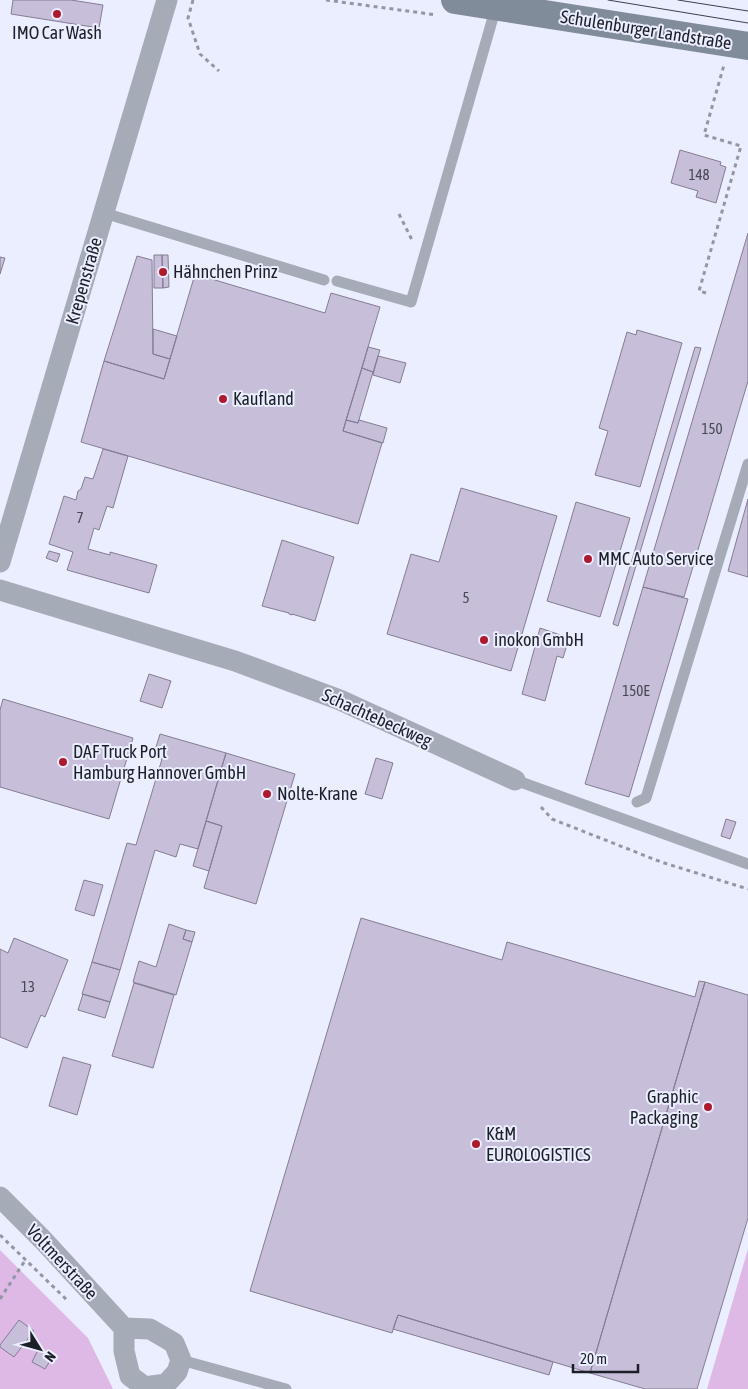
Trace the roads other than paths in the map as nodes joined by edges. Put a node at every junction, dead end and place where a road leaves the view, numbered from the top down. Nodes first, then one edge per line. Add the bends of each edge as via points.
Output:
1 (167, 0) edge
2 (455, 0) edge
3 (496, 7) junction
4 (748, 46) edge
5 (104, 213) junction
6 (748, 464) edge
7 (0, 562) edge
8 (0, 590) edge
9 (515, 780) joint
10 (637, 802) dead end
11 (748, 864) edge
12 (0, 1197) edge
13 (124, 1328) junction
14 (181, 1360) junction
15 (286, 1389) edge

1 - 5 street, Krepenstraße
2 - 3 main road, Schulenburger Landstraße
3 - 4 main road, Schulenburger Landstraße
3 - 5 lane via 411,302
5 - 7 street, Krepenstraße
6 - 10 lane via 646,798
8 - 9 street, Schachtebeckweg via 216,655 340,700
9 - 11 lane, Schachtebeckweg
12 - 13 street, Voltmerstraße
13 - 14 street via 150,1329 174,1343
13 - 14 street via 124,1351 130,1376 145,1387 166,1384 177,1372
14 - 15 lane

